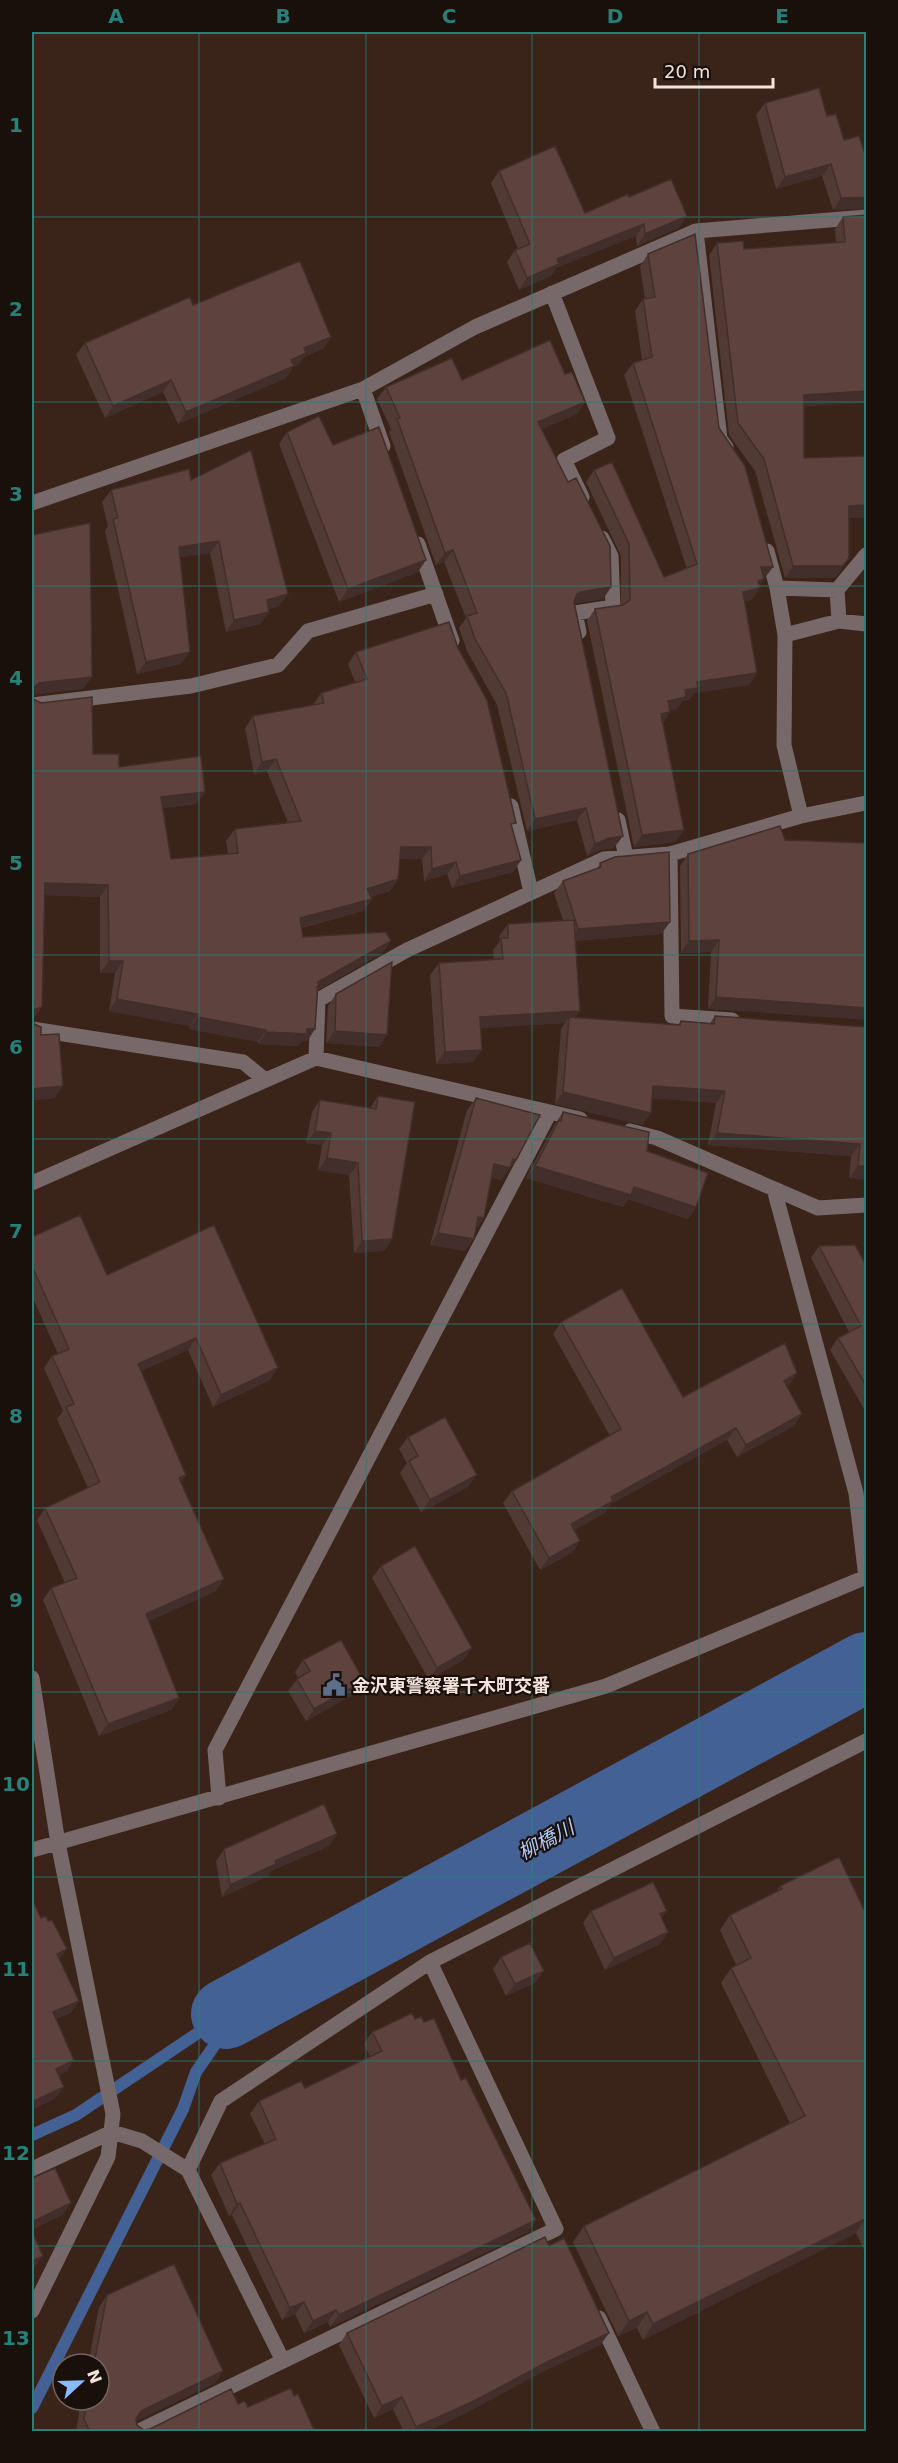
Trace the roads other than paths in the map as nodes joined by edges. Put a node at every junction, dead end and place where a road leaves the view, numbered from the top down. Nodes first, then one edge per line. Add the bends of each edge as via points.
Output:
1 (867, 217) edge
2 (696, 231) junction
3 (552, 293) junction
4 (363, 389) junction
5 (733, 457) edge
6 (390, 464) edge
7 (32, 503) edge
8 (413, 529) edge
9 (762, 531) edge
10 (867, 555) edge
11 (777, 588) junction
12 (837, 590) junction
13 (436, 594) junction
14 (839, 621) junction
15 (867, 624) edge
16 (785, 634) junction
17 (582, 648) edge
18 (458, 655) edge
19 (32, 705) edge
20 (507, 789) edge
21 (867, 803) edge
22 (616, 810) edge
23 (801, 816) junction
24 (670, 854) junction
25 (626, 857) junction
26 (531, 892) junction
27 (752, 1022) edge
28 (32, 1029) edge
29 (316, 1058) junction
30 (264, 1079) junction
31 (550, 1112) junction
32 (593, 1122) edge
33 (614, 1127) edge
34 (32, 1183) edge
35 (774, 1189) junction
36 (867, 1204) edge
37 (866, 1577) edge
38 (32, 1678) edge
39 (867, 1742) edge
40 (219, 1798) junction
41 (58, 1843) junction
42 (32, 1850) edge
43 (429, 1962) junction
44 (112, 2132) junction
45 (181, 2166) junction
46 (32, 2169) edge
47 (592, 2304) edge
48 (32, 2312) edge
49 (283, 2361) junction
50 (137, 2432) edge
51 (653, 2432) edge

1 - 2 street
2 - 3 street
2 - 5 street via 720,439
3 - 4 street via 475,327
3 - 17 street via 608,438 564,460 611,556 613,607 575,613
4 - 6 street
4 - 7 street
8 - 13 street
9 - 11 street
10 - 12 street
11 - 12 street
11 - 16 street
12 - 14 street
13 - 18 street
13 - 19 street via 308,631 278,665 191,686
14 - 15 street
14 - 16 street
16 - 23 street via 784,745
20 - 26 street
21 - 23 street
22 - 25 street
23 - 24 street
24 - 25 street
24 - 27 street via 672,1016
25 - 26 street via 604,859
26 - 29 street via 407,950 318,1000
28 - 30 street via 243,1062
29 - 30 street
29 - 31 street
30 - 34 street
31 - 32 street
31 - 40 street via 215,1750
33 - 35 street via 657,1138
35 - 36 street via 818,1208
35 - 37 street via 856,1494
37 - 40 street via 606,1686
38 - 41 street
39 - 43 street
40 - 41 street
41 - 42 street
41 - 44 street via 113,2114
43 - 45 street via 221,2101
43 - 49 street via 559,2234
44 - 45 street via 142,2141
44 - 46 street
44 - 48 street via 108,2157
45 - 49 street
47 - 51 street
49 - 50 street

